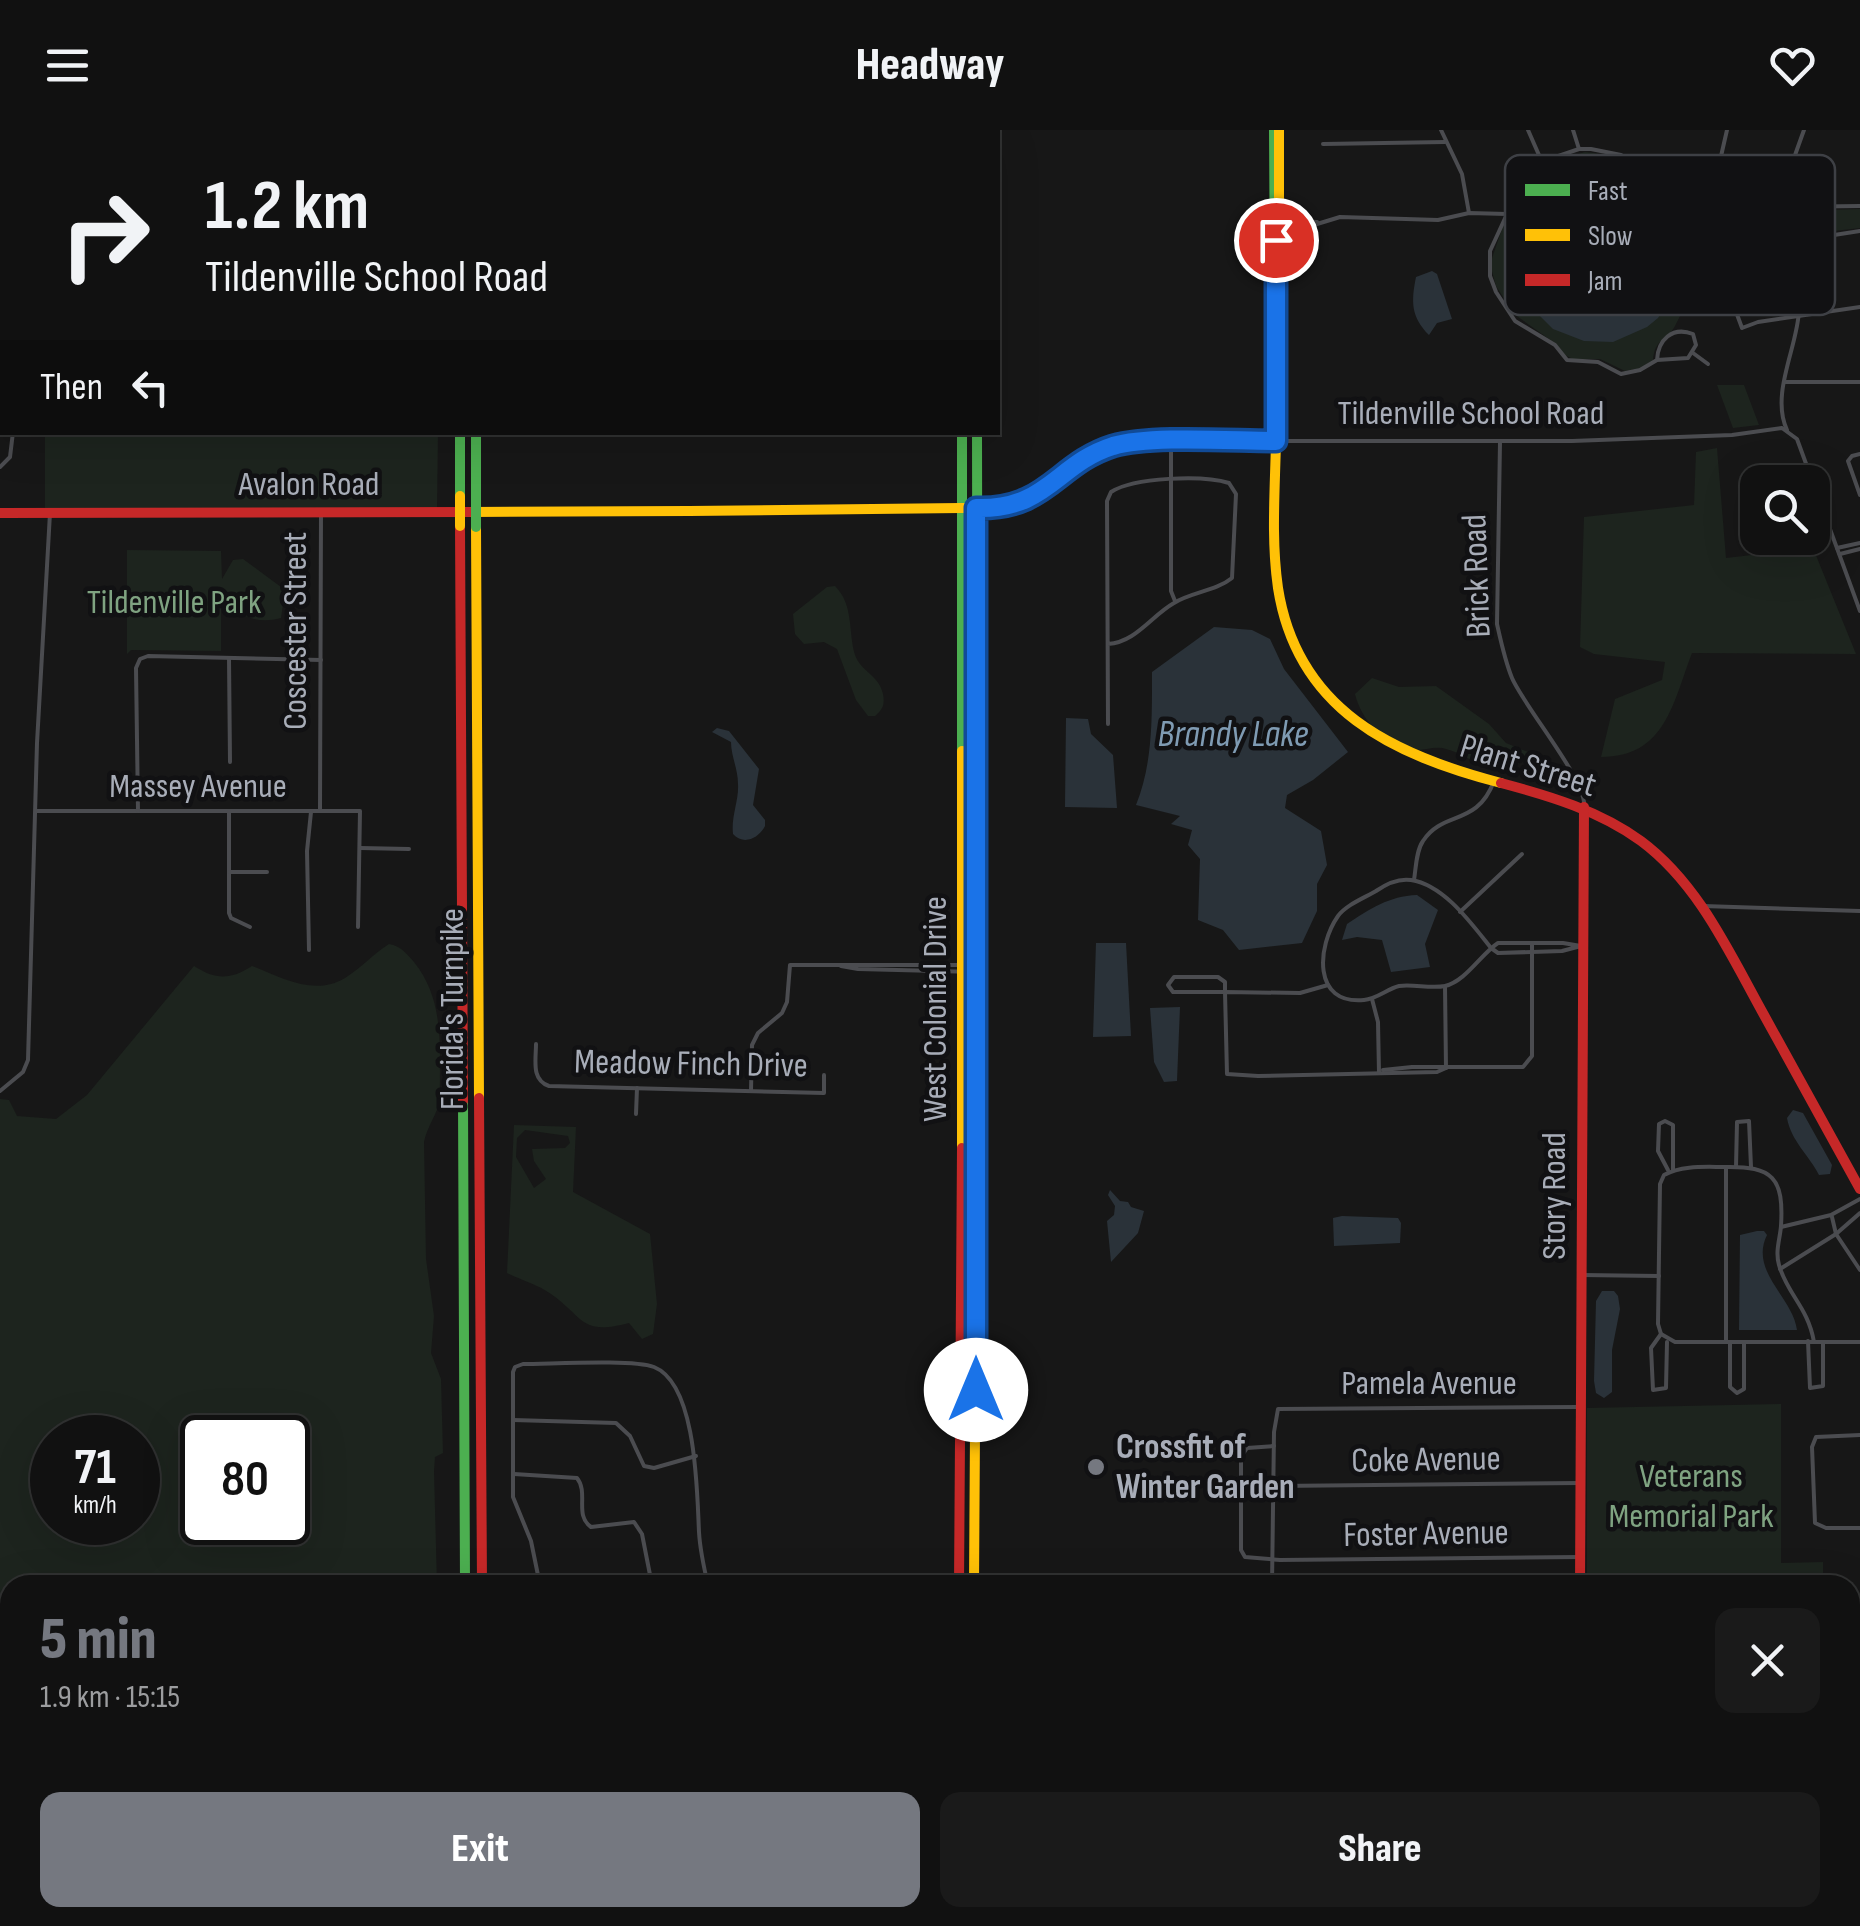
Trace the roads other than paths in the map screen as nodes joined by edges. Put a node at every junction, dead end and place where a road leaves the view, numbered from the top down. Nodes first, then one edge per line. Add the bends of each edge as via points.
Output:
1 (1277, 130) edge
2 (1441, 130) edge
3 (1528, 130) edge
4 (1573, 130) edge
5 (1727, 130) edge
6 (1804, 130) edge
7 (1446, 142) junction
8 (1324, 144) dead end
9 (1579, 149) junction
10 (1539, 155) edge
11 (1562, 155) edge
12 (1621, 155) edge
13 (1721, 155) edge
14 (1797, 155) edge
15 (1835, 206) edge
16 (1860, 206) edge
17 (1469, 213) junction
18 (1505, 214) edge
19 (1505, 218) edge
20 (1317, 222) junction
21 (1275, 224) junction
22 (1860, 231) edge
23 (1835, 234) edge
24 (1505, 306) edge
25 (1860, 308) edge
26 (1835, 311) edge
27 (1511, 315) edge
28 (1737, 315) edge
29 (1806, 315) edge
30 (1798, 316) junction
31 (1694, 353) junction
32 (1657, 360) junction
33 (1708, 364) dead end
34 (1786, 382) junction
35 (1860, 382) edge
36 (1787, 430) junction
37 (13, 435) edge
38 (460, 435) edge
39 (476, 435) edge
40 (962, 435) edge
41 (977, 435) edge
42 (1276, 441) junction
43 (1172, 442) junction
44 (1500, 442) junction
45 (1860, 454) edge
46 (0, 467) edge
47 (1170, 480) junction
48 (1860, 494) edge
49 (961, 508) junction
50 (976, 508) junction
51 (321, 512) junction
52 (0, 513) edge
53 (50, 513) junction
54 (1860, 546) edge
55 (1838, 551) junction
56 (1175, 602) junction
57 (1860, 611) edge
58 (1108, 644) junction
59 (229, 658) junction
60 (320, 660) junction
61 (1108, 724) dead end
62 (963, 750) junction
63 (230, 762) dead end
64 (1494, 782) junction
65 (963, 798) junction
66 (978, 802) junction
67 (1584, 807) junction
68 (320, 810) junction
69 (36, 811) junction
70 (138, 811) junction
71 (229, 811) junction
72 (311, 812) junction
73 (978, 826) junction
74 (360, 848) junction
75 (410, 849) dead end
76 (1522, 854) dead end
77 (228, 872) junction
78 (266, 872) dead end
79 (1414, 880) junction
80 (1703, 906) junction
81 (1860, 911) edge
82 (1459, 913) junction
83 (250, 926) dead end
84 (358, 927) dead end
85 (1532, 943) junction
86 (1581, 946) junction
87 (1491, 948) junction
88 (310, 950) dead end
89 (1532, 953) junction
90 (963, 968) junction
91 (978, 969) junction
92 (1190, 977) junction
93 (1328, 985) junction
94 (1446, 986) junction
95 (1190, 992) junction
96 (1226, 992) junction
97 (1372, 998) junction
98 (536, 1044) dead end
99 (1446, 1068) junction
100 (1378, 1073) junction
101 (824, 1075) dead end
102 (964, 1086) junction
103 (637, 1088) junction
104 (0, 1091) edge
105 (751, 1091) junction
106 (978, 1100) junction
107 (636, 1114) dead end
108 (962, 1132) junction
109 (1726, 1167) junction
110 (1736, 1167) junction
111 (1751, 1167) junction
112 (1671, 1171) junction
113 (977, 1186) junction
114 (1860, 1189) edge
115 (1860, 1198) edge
116 (1860, 1213) edge
117 (1832, 1215) junction
118 (1781, 1227) junction
119 (1836, 1234) junction
120 (1780, 1270) junction
121 (1860, 1270) edge
122 (1581, 1275) junction
123 (1659, 1276) junction
124 (1660, 1334) junction
125 (1668, 1340) junction
126 (1728, 1342) junction
127 (1744, 1342) junction
128 (1811, 1342) junction
129 (1823, 1342) junction
130 (1860, 1342) edge
131 (960, 1352) junction
132 (960, 1391) junction
133 (976, 1395) junction
134 (1580, 1407) junction
135 (513, 1420) junction
136 (975, 1432) junction
137 (1860, 1434) edge
138 (1274, 1446) junction
139 (696, 1456) junction
140 (514, 1474) junction
141 (1580, 1483) junction
142 (1273, 1486) junction
143 (1860, 1528) edge
144 (1580, 1557) junction
145 (1272, 1559) junction
146 (465, 1575) edge
147 (482, 1575) edge
148 (538, 1575) edge
149 (650, 1575) edge
150 (706, 1575) edge
151 (960, 1575) edge
152 (974, 1575) edge
153 (1272, 1575) edge
154 (1580, 1575) edge

1 - 21 main road, Plant Street
2 - 7 street
3 - 10 street
4 - 9 street
5 - 13 street
6 - 14 street
7 - 8 street
7 - 17 street via 1462,174
9 - 11 street
9 - 12 street
15 - 16 street
17 - 18 street
17 - 20 street via 1438,220
19 - 24 street via 1488,263
20 - 21 street
20 - 21 street via 1304,228
21 - 42 main road, Plant Street
22 - 23 street
25 - 26 street
27 - 32 street via 1567,360 1598,362 1621,374
28 - 30 street via 1742,328
29 - 30 street
30 - 34 street
31 - 32 street
31 - 32 street via 1696,339 1680,331 1664,339
31 - 33 street
34 - 35 street
34 - 36 street
36 - 44 street, Tildenville School Road
36 - 55 street via 1797,439
37 - 46 street via 10,457
38 - 146 main road, Florida's Turnpike, bridge
39 - 147 main road, Florida's Turnpike, bridge
40 - 49 main road, West Colonial Drive
41 - 50 main road, West Colonial Drive
42 - 43 main road, Tildenville School Road
42 - 44 street, Tildenville School Road
42 - 64 main road, Plant Street via 1279,596 1290,634 1318,685 1372,738 1416,760
43 - 47 street
43 - 50 main road, Tildenville School Road via 1118,445 1026,502
44 - 67 street, Brick Road via 1502,648 1530,712 1583,789
45 - 48 street via 1848,461
47 - 56 street
47 - 56 street via 1221,481 1236,494 1232,578
47 - 58 street via 1118,488 1107,501
49 - 50 main road, Avalon Road
49 - 51 main road, Avalon Road
49 - 62 main road, West Colonial Drive
50 - 66 main road, West Colonial Drive
51 - 53 main road, Avalon Road
51 - 60 street, Coscester Street
52 - 53 main road, Avalon Road
53 - 69 street
54 - 55 street
55 - 57 street
56 - 58 street via 1129,639
58 - 61 street
59 - 60 street
59 - 63 street
59 - 70 street via 140,659
60 - 68 street, Coscester Street
62 - 65 main road, West Colonial Drive
62 - 66 main road via 968,789
64 - 67 main road, Plant Street
64 - 79 street via 1478,809 1422,841
65 - 73 main road
65 - 90 main road, West Colonial Drive
66 - 73 main road, West Colonial Drive
67 - 80 main road, Plant Street via 1647,844
67 - 86 main road, Story Road
68 - 72 street, Massey Avenue
68 - 74 street, Massey Avenue via 360,811
69 - 70 street, Massey Avenue
69 - 104 street via 28,1060
70 - 71 street, Massey Avenue
71 - 72 street, Massey Avenue
71 - 77 street
72 - 88 street
73 - 91 main road, West Colonial Drive
74 - 75 street
74 - 84 street
76 - 82 street
77 - 78 street
77 - 83 street via 230,918
79 - 82 street via 1435,888
79 - 93 street via 1388,883 1337,917 1322,956
80 - 81 street
80 - 114 main road, Plant Street
82 - 87 street
85 - 86 street
85 - 87 street
85 - 89 street
86 - 89 street
86 - 122 main road, Story Road
87 - 89 street
87 - 94 street
89 - 99 street via 1528,1062 1516,1068
90 - 91 street
90 - 102 main road, West Colonial Drive
90 - 105 street via 790,964 782,1013 752,1045
91 - 106 main road, West Colonial Drive
92 - 95 street
92 - 95 street via 1174,977 1168,985 1173,992
92 - 96 street via 1222,979
93 - 96 street via 1300,993
93 - 97 street via 1342,997
94 - 97 street via 1403,986
94 - 99 street
95 - 96 street
96 - 100 street via 1227,1074
97 - 100 street
98 - 103 street, Meadow Finch Drive via 537,1076 549,1086
99 - 100 street
101 - 105 street, Meadow Finch Drive via 824,1093
102 - 106 main road
102 - 108 main road, West Colonial Drive
103 - 105 street, Meadow Finch Drive
103 - 107 street
106 - 113 main road, West Colonial Drive
108 - 113 main road via 972,1141
108 - 131 main road, West Colonial Drive
109 - 110 street
109 - 112 street
109 - 126 street
110 - 111 street
110 - 111 street via 1736,1124 1749,1121
111 - 118 street via 1778,1184
112 - 112 street via 1673,1125 1661,1122 1658,1151
112 - 123 street via 1660,1184
113 - 133 main road, West Colonial Drive
115 - 117 street
116 - 119 street
117 - 118 street
117 - 119 street
118 - 120 street
119 - 120 street
119 - 121 street
120 - 128 street via 1804,1308
122 - 123 street
122 - 134 main road, Story Road
123 - 124 street
124 - 125 street
124 - 125 street via 1652,1348 1653,1390 1666,1388
125 - 126 street
126 - 127 street
126 - 127 street via 1732,1392 1744,1387
127 - 128 street
128 - 129 street
128 - 129 street via 1810,1388 1822,1386
129 - 130 street
131 - 132 main road, West Colonial Drive
131 - 133 main road
132 - 136 main road via 970,1402
132 - 151 main road, West Colonial Drive
133 - 136 main road, West Colonial Drive
134 - 138 street, Pamela Avenue via 1278,1409
134 - 141 main road, Story Road
135 - 139 street via 616,1423 644,1466 654,1468
135 - 139 street via 513,1372 524,1364 645,1364 675,1386
135 - 140 street
136 - 152 main road, West Colonial Drive
137 - 143 street via 1822,1436 1812,1447 1815,1522
138 - 142 street
138 - 145 street via 1247,1448 1242,1457 1242,1554
139 - 150 street
140 - 148 street via 513,1497
140 - 149 street via 577,1478 584,1522 600,1528 634,1522
141 - 142 street, Coke Avenue
141 - 144 main road, Story Road
142 - 145 street
144 - 145 street, Foster Avenue
144 - 154 main road, Story Road
145 - 153 street

